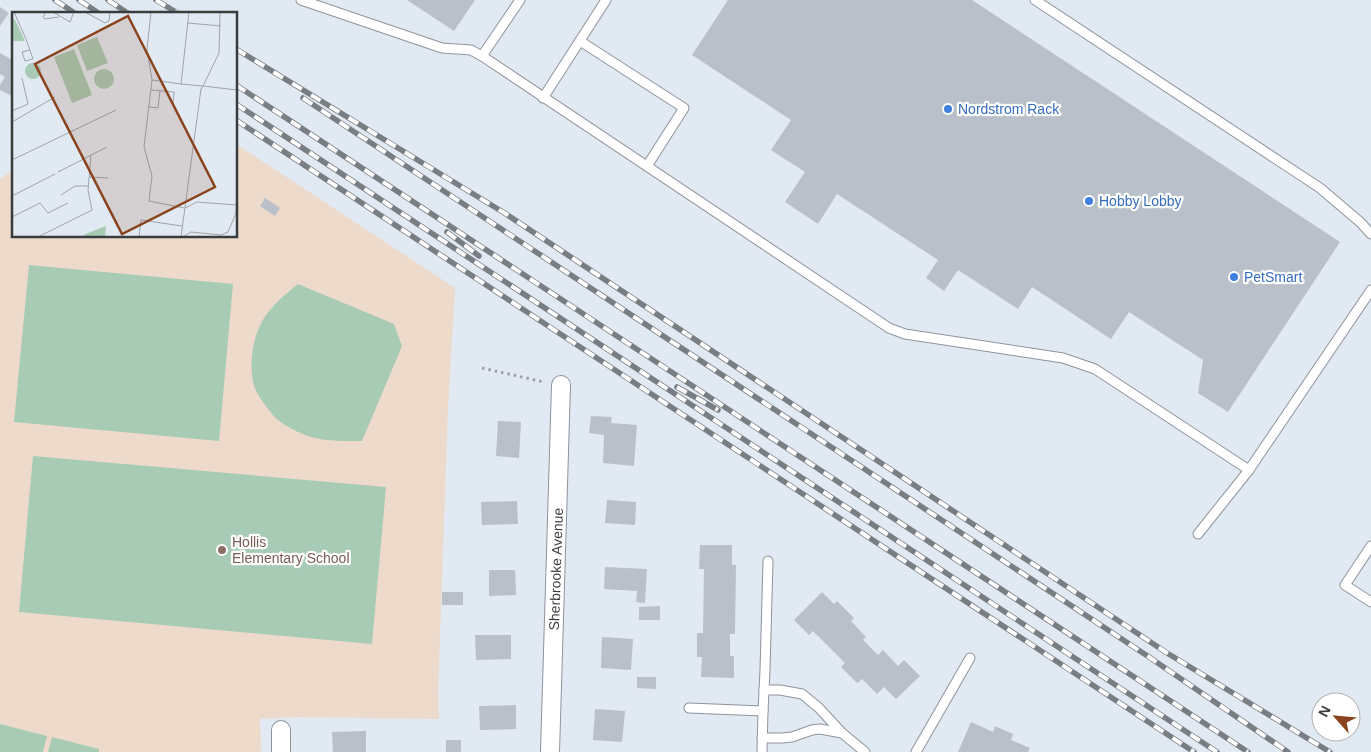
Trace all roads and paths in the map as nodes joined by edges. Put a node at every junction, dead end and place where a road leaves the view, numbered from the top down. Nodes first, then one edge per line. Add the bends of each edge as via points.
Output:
1 (301, 0) edge
2 (520, 0) edge
3 (606, 0) edge
4 (1035, 0) edge
5 (580, 41) junction
6 (482, 56) junction
7 (543, 98) junction
8 (647, 166) junction
9 (1371, 234) edge
10 (1371, 290) edge
11 (482, 368) dead end
12 (562, 385) joint
13 (1249, 470) junction
14 (1198, 534) dead end
15 (1371, 546) edge
16 (768, 560) dead end
17 (1371, 602) edge
18 (970, 658) dead end
19 (764, 690) junction
20 (688, 708) dead end
21 (762, 711) junction
22 (281, 730) dead end
23 (842, 733) junction
24 (762, 738) junction
25 (281, 752) edge
26 (550, 752) edge
27 (762, 752) edge
28 (865, 752) edge
29 (916, 752) edge

1 - 6 lane via 442,48 471,50
2 - 6 lane
3 - 5 lane
4 - 9 lane via 1320,188
5 - 7 lane
5 - 8 lane via 684,108
6 - 7 lane
7 - 8 lane
8 - 13 lane via 889,328 905,334 1063,358 1095,370
10 - 13 lane
11 - 12 path
12 - 26 street, Sherbrooke Avenue
13 - 14 lane
15 - 17 lane via 1346,585
16 - 19 lane
18 - 29 lane
19 - 21 lane
19 - 23 lane via 802,694
20 - 21 lane
21 - 24 lane
22 - 25 street
23 - 24 lane via 812,730 792,737
23 - 28 lane
24 - 27 lane

